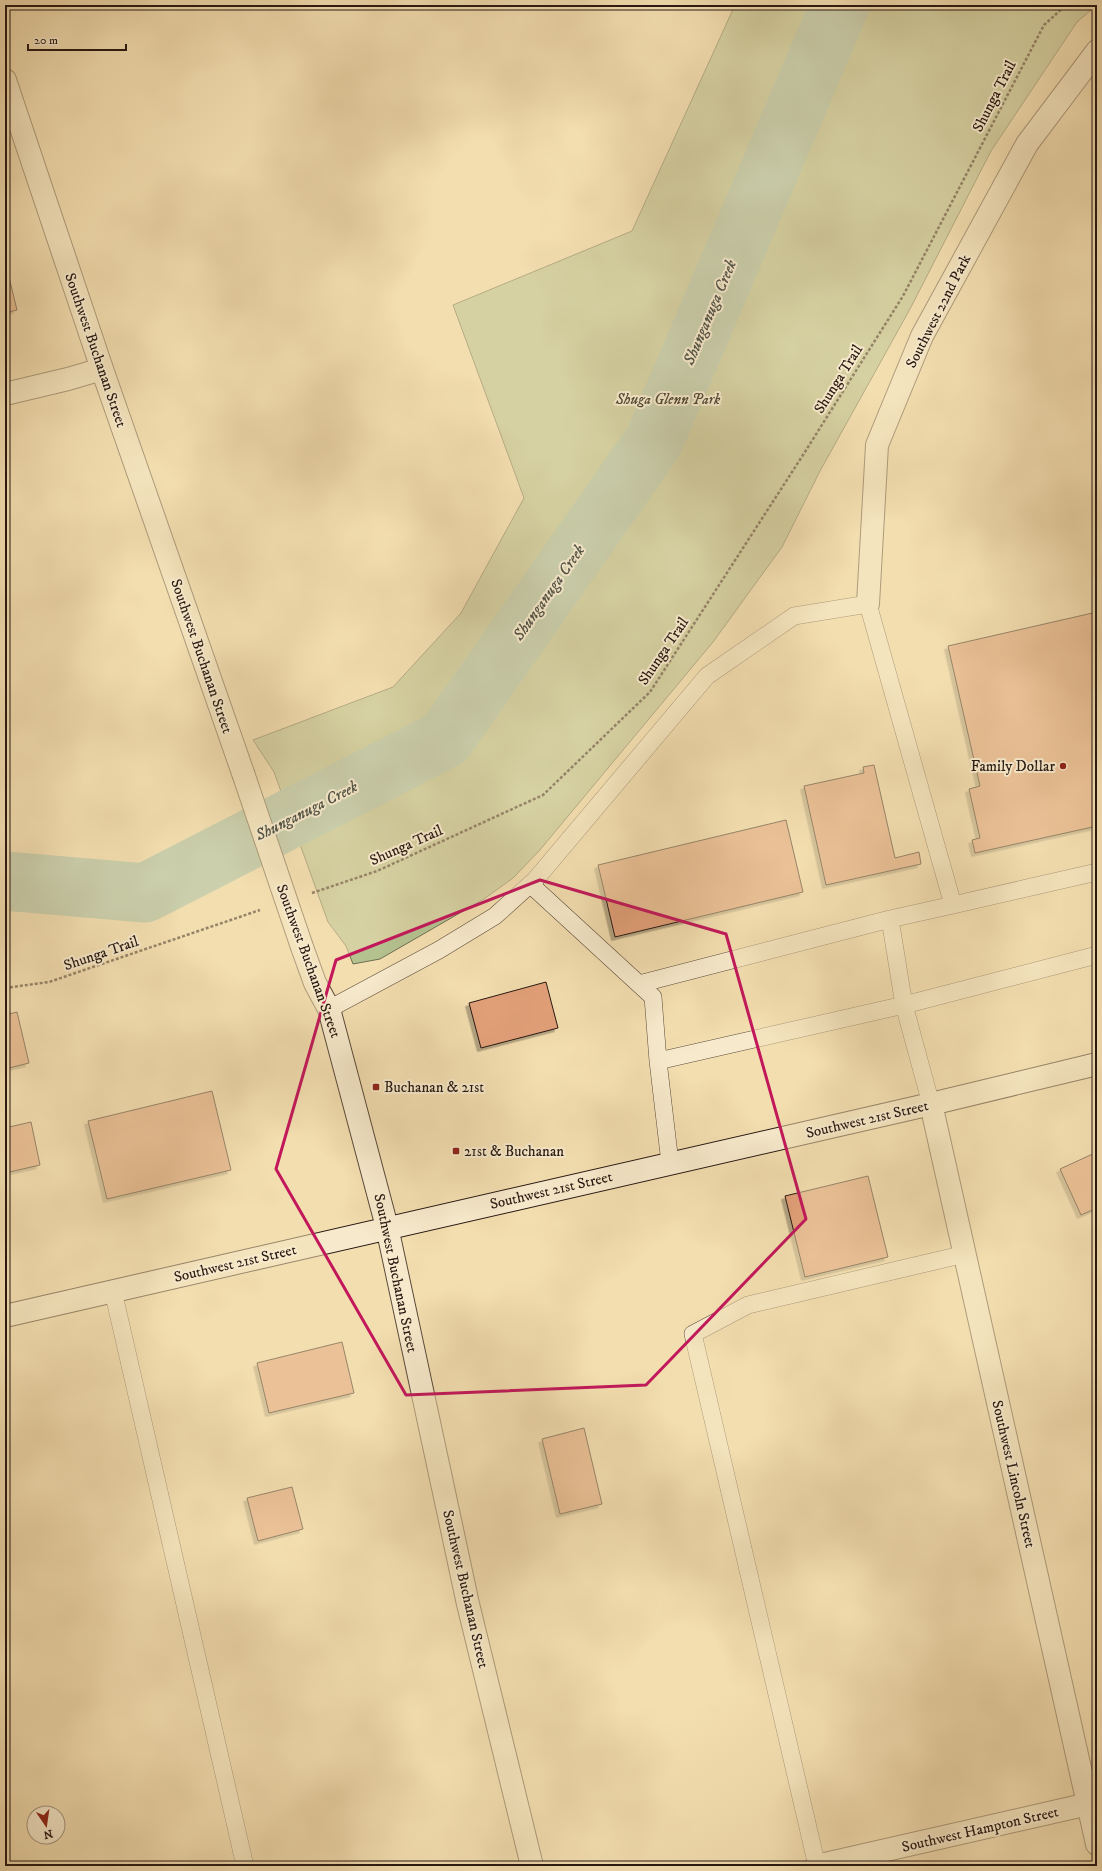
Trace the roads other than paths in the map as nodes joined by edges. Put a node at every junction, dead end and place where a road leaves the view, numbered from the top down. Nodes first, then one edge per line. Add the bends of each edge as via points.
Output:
1 (1097, 51) edge
2 (5, 80) edge
3 (102, 369) junction
4 (5, 394) edge
5 (868, 604) junction
6 (1097, 872) edge
7 (530, 884) junction
8 (953, 905) junction
9 (890, 919) junction
10 (1097, 955) edge
11 (639, 984) junction
12 (904, 1005) junction
13 (329, 1009) junction
14 (658, 1061) junction
15 (1097, 1064) edge
16 (931, 1104) junction
17 (670, 1163) junction
18 (387, 1228) junction
19 (965, 1254) junction
20 (112, 1291) junction
21 (5, 1316) edge
22 (1092, 1803) edge
23 (1097, 1844) edge
24 (245, 1866) edge
25 (532, 1866) edge
26 (817, 1866) edge

1 - 5 street, Southwest 22nd Park via 1026,144 922,336 877,445
2 - 3 street, Southwest Buchanan Street
3 - 4 street
3 - 13 street, Southwest Buchanan Street, bridge via 302,947 315,983
5 - 7 lane via 794,616 707,676
5 - 8 lane
6 - 8 lane
7 - 11 lane
7 - 13 lane via 489,920
8 - 9 lane
9 - 11 lane
9 - 12 lane
10 - 12 lane
11 - 14 lane via 653,997
12 - 14 lane
12 - 16 lane
13 - 18 street, Southwest Buchanan Street
14 - 17 lane
15 - 16 street, Southwest 21st Street
16 - 17 street, Southwest 21st Street
16 - 19 street, Southwest Lincoln Street
17 - 18 street, Southwest 21st Street
18 - 20 street, Southwest 21st Street
18 - 25 street, Southwest Buchanan Street via 468,1604
19 - 22 street, Southwest Lincoln Street
19 - 26 lane via 748,1305 693,1334
20 - 21 street, Southwest 21st Street
20 - 24 lane
22 - 23 street, Southwest Lincoln Street
22 - 26 street, Southwest Hampton Street

